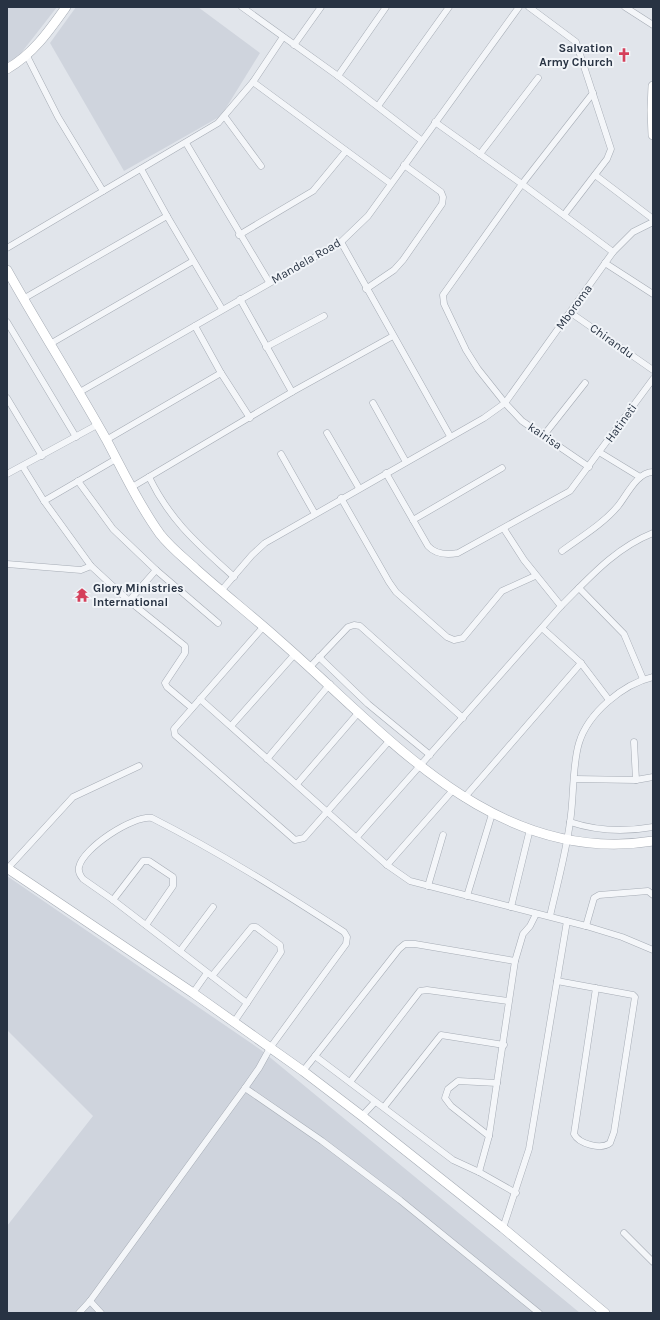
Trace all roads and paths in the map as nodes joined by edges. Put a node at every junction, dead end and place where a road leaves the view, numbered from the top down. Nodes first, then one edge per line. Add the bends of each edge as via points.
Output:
1 (66, 7) edge
2 (242, 7) edge
3 (255, 7) edge
4 (321, 7) edge
5 (386, 7) edge
6 (449, 7) edge
7 (519, 7) edge
8 (529, 7) edge
9 (624, 7) edge
10 (250, 13) junction
11 (653, 25) edge
12 (283, 37) junction
13 (294, 45) junction
14 (27, 56) junction
15 (7, 69) edge
16 (338, 76) junction
17 (538, 78) dead end
18 (253, 82) junction
19 (653, 86) edge
20 (593, 92) junction
21 (378, 106) junction
22 (225, 117) junction
23 (435, 122) junction
24 (653, 135) edge
25 (421, 140) junction
26 (186, 144) junction
27 (346, 150) junction
28 (480, 154) junction
29 (404, 165) junction
30 (261, 166) dead end
31 (141, 169) junction
32 (595, 175) junction
33 (390, 183) junction
34 (522, 184) junction
35 (104, 191) junction
36 (564, 215) junction
37 (167, 216) junction
38 (653, 219) edge
39 (653, 222) edge
40 (239, 235) junction
41 (341, 242) junction
42 (7, 248) edge
43 (613, 252) junction
44 (193, 261) junction
45 (605, 263) junction
46 (7, 270) edge
47 (268, 282) junction
48 (366, 289) junction
49 (653, 294) edge
50 (24, 299) junction
51 (240, 299) junction
52 (222, 309) junction
53 (571, 313) junction
54 (324, 316) dead end
55 (7, 322) edge
56 (195, 326) junction
57 (393, 336) junction
58 (50, 344) junction
59 (266, 347) junction
60 (653, 370) edge
61 (221, 373) junction
62 (653, 379) edge
63 (585, 383) dead end
64 (292, 392) junction
65 (78, 393) junction
66 (7, 398) edge
67 (373, 403) dead end
68 (505, 403) junction
69 (250, 418) junction
70 (97, 425) junction
71 (327, 433) dead end
72 (544, 435) junction
73 (450, 436) junction
74 (76, 437) junction
75 (106, 440) junction
76 (600, 452) junction
77 (280, 454) dead end
78 (42, 456) junction
79 (116, 459) junction
80 (406, 462) junction
81 (22, 467) junction
82 (589, 467) junction
83 (502, 468) dead end
84 (652, 470) edge
85 (7, 474) edge
86 (386, 474) junction
87 (148, 477) junction
88 (640, 477) junction
89 (78, 481) junction
90 (132, 487) junction
91 (360, 488) junction
92 (341, 498) junction
93 (44, 501) junction
94 (315, 514) junction
95 (413, 520) junction
96 (504, 529) junction
97 (653, 533) edge
98 (562, 551) dead end
99 (7, 564) edge
100 (91, 566) junction
101 (156, 570) junction
102 (535, 576) junction
103 (234, 577) junction
104 (579, 588) junction
105 (221, 591) junction
106 (129, 601) junction
107 (561, 606) junction
108 (218, 623) dead end
109 (264, 626) junction
110 (542, 628) junction
111 (296, 654) junction
112 (319, 657) junction
113 (581, 663) junction
114 (310, 667) junction
115 (653, 677) edge
116 (643, 679) junction
117 (330, 684) junction
118 (200, 699) junction
119 (608, 700) junction
120 (192, 708) junction
121 (359, 712) junction
122 (463, 718) junction
123 (231, 726) junction
124 (390, 740) junction
125 (634, 742) dead end
126 (430, 755) junction
127 (267, 759) junction
128 (139, 766) dead end
129 (420, 766) junction
130 (653, 777) edge
131 (575, 779) junction
132 (636, 780) junction
133 (297, 784) junction
134 (453, 790) junction
135 (464, 798) junction
136 (329, 811) junction
137 (492, 814) junction
138 (570, 822) junction
139 (653, 827) edge
140 (530, 829) junction
141 (444, 835) dead end
142 (357, 837) junction
143 (567, 840) junction
144 (653, 841) edge
145 (387, 865) junction
146 (8, 868) edge
147 (428, 886) junction
148 (653, 895) edge
149 (467, 896) junction
150 (113, 900) junction
151 (213, 907) dead end
152 (510, 907) junction
153 (536, 914) junction
154 (550, 916) junction
155 (567, 921) junction
156 (146, 925) junction
157 (586, 926) junction
158 (653, 950) edge
159 (180, 951) junction
160 (516, 961) junction
161 (210, 974) junction
162 (557, 981) junction
163 (596, 988) junction
164 (193, 993) junction
165 (508, 1001) junction
166 (247, 1003) junction
167 (234, 1022) junction
168 (504, 1045) junction
169 (270, 1048) junction
170 (315, 1056) junction
171 (303, 1071) junction
172 (350, 1082) junction
173 (497, 1083) junction
174 (245, 1088) junction
175 (375, 1102) junction
176 (384, 1107) junction
177 (362, 1116) junction
178 (489, 1136) junction
179 (479, 1172) junction
180 (516, 1193) junction
181 (503, 1228) junction
182 (624, 1233) dead end
183 (653, 1262) edge
184 (90, 1301) junction
185 (79, 1313) edge
186 (101, 1313) edge
187 (539, 1313) edge
188 (605, 1313) edge

1 - 14 street via 47,35
2 - 10 street
3 - 10 street
4 - 13 street
5 - 16 street
6 - 21 street
7 - 23 street, Mandela Road
8 - 20 street via 576,42
9 - 11 street
10 - 12 street
12 - 13 street
12 - 18 street
13 - 16 street
14 - 15 street
14 - 35 street via 58,117
16 - 21 street
17 - 28 street
18 - 22 street
18 - 27 street
19 - 24 street
20 - 32 street via 611,149
20 - 34 street
21 - 25 street
22 - 26 street
22 - 30 street
23 - 25 street, Mandela Road
23 - 28 street
25 - 29 street, Mandela Road
26 - 31 street
26 - 40 street
27 - 33 street
27 - 40 street via 313,191
28 - 34 street
29 - 33 street, Mandela Road
29 - 48 street via 441,192 444,197 442,204 403,260 394,270
31 - 35 street
31 - 37 street
32 - 36 street
32 - 38 street
33 - 41 street, Mandela Road via 368,216
34 - 36 street
34 - 68 street, kairisa via 443,295 444,304 466,350
35 - 42 street
36 - 43 street
37 - 44 street
37 - 50 street
39 - 43 street, Mboroma via 633,232
40 - 47 street
41 - 47 street, Mandela Road
41 - 48 street
43 - 45 street, Mboroma
44 - 52 street
44 - 58 street
45 - 49 street
45 - 53 street, Mboroma
46 - 50 street
47 - 51 street, Mandela Road
48 - 57 street
50 - 58 street
51 - 52 street, Mandela Road
51 - 59 street
52 - 56 street, Mandela Road
53 - 60 street, Chirandu
53 - 68 street, Mboroma
54 - 59 street
55 - 74 street
56 - 61 street
56 - 65 street, Mandela Road
57 - 64 street
57 - 73 street
58 - 65 street
59 - 64 street
61 - 69 street
61 - 75 street
62 - 76 street, Hatineti
63 - 72 street
64 - 69 street
65 - 70 street
66 - 78 street
67 - 80 street
68 - 72 street, kairisa via 522,421
68 - 73 street, Mboroma via 484,418
69 - 87 street
70 - 74 street
70 - 75 street
71 - 91 street
72 - 82 street, kairisa
73 - 80 street, Mboroma
74 - 78 street
75 - 79 street
76 - 82 street, Hatineti
76 - 88 street
77 - 94 street
78 - 81 street
79 - 89 street
79 - 90 street
80 - 86 street, Mboroma
81 - 85 street
81 - 93 street
82 - 96 street, Hatineti via 570,491
83 - 95 street
84 - 88 street
86 - 91 street, Mboroma
86 - 95 street, Hatineti
87 - 90 street
87 - 103 street via 174,519
88 - 98 street via 612,513
89 - 93 street
89 - 101 street via 113,529
90 - 105 street via 162,536
91 - 92 street, Mboroma
92 - 94 street, Mboroma
92 - 102 street via 388,582 447,637 454,640 463,638 502,591
93 - 100 street
94 - 103 street, Mboroma via 258,548
95 - 96 street, Hatineti via 428,546 446,555 458,553
96 - 102 street
97 - 104 street via 620,551
99 - 100 street via 81,570
100 - 106 street
101 - 106 street
101 - 108 street
102 - 107 street
103 - 105 street, Mboroma
104 - 107 street
104 - 116 street via 624,634
105 - 109 street
106 - 120 street via 185,646 185,653 165,683
107 - 110 street
109 - 111 street
109 - 118 street
110 - 113 street
110 - 122 street
111 - 114 street
111 - 123 street
112 - 114 street
112 - 122 street via 348,627 360,626
112 - 126 street via 368,704
113 - 119 street
113 - 135 street
114 - 117 street
115 - 116 street
116 - 119 street
117 - 121 street
117 - 127 street
118 - 120 street
118 - 123 street
119 - 131 street via 582,735 577,752
120 - 136 street via 174,729 175,735 292,838 304,838
121 - 124 street
121 - 133 street
122 - 126 street
123 - 127 street
124 - 129 street
124 - 136 street
125 - 132 street
126 - 129 street
127 - 133 street
128 - 146 street via 73,797
129 - 134 street
129 - 142 street
130 - 132 street
131 - 132 street
131 - 138 street
133 - 136 street
134 - 135 street
134 - 145 street
135 - 137 street
136 - 142 street
137 - 140 street
137 - 149 street
138 - 139 street via 585,827 620,830
138 - 143 street
140 - 143 street
140 - 152 street
141 - 147 street
142 - 145 street
143 - 144 street via 620,844
143 - 154 street
145 - 147 street via 410,881
146 - 164 street
147 - 149 street
148 - 157 street via 648,891 599,895 594,898
149 - 152 street
150 - 156 street
150 - 156 street via 143,861 149,861 173,877 173,886
150 - 169 street via 83,878 79,868 81,862 102,839 116,830 144,818 152,818 234,862 344,932 347,936 346,944
151 - 159 street
152 - 153 street
153 - 154 street
153 - 160 street via 523,934
154 - 155 street
155 - 157 street
155 - 162 street
156 - 159 street
157 - 158 street
159 - 161 street
160 - 165 street
160 - 170 street via 405,944
161 - 164 street
161 - 166 street
161 - 166 street via 252,927 256,927 274,940 281,947 280,952
162 - 163 street
162 - 180 street via 529,1149
163 - 163 street via 633,995 635,1000 614,1132 610,1143 602,1146 581,1141 574,1134
164 - 167 street
165 - 168 street
165 - 172 street via 420,991
166 - 167 street
167 - 169 street
168 - 173 street
168 - 176 street via 441,1035
169 - 171 street
169 - 174 street
170 - 171 street
170 - 172 street
171 - 177 street
172 - 175 street
173 - 178 street
173 - 178 street via 458,1081 448,1089 445,1098 451,1106
174 - 184 street
174 - 187 street via 322,1141 400,1200
175 - 176 street
175 - 177 street
176 - 179 street via 453,1160
177 - 181 street
178 - 179 street
179 - 180 street
180 - 181 street
181 - 188 street
182 - 183 street
184 - 185 street
184 - 186 street

